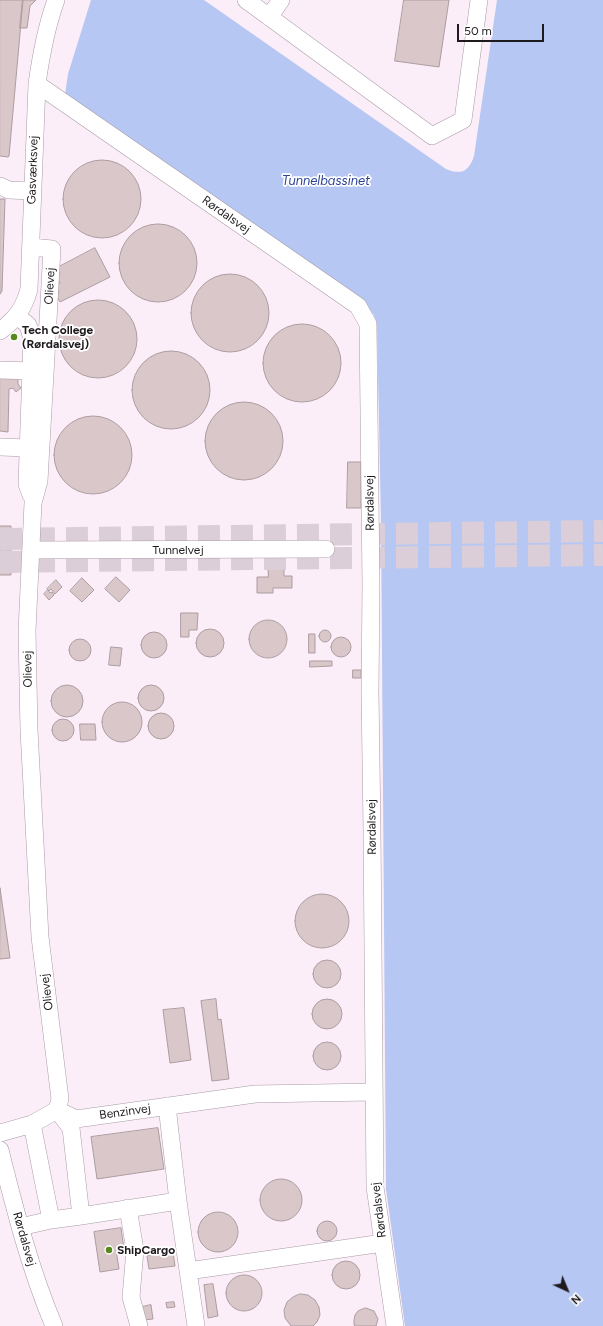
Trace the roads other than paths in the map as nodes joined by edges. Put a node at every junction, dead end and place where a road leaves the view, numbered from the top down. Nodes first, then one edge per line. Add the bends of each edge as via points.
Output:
1 (56, 0) edge
2 (246, 0) edge
3 (281, 0) edge
4 (479, 0) edge
5 (269, 17) junction
6 (37, 84) junction
7 (0, 186) edge
8 (32, 191) junction
9 (31, 247) junction
10 (17, 316) junction
11 (0, 331) edge
12 (0, 370) edge
13 (32, 371) junction
14 (0, 447) edge
15 (28, 448) junction
16 (33, 503) junction
17 (326, 549) dead end
18 (31, 550) junction
19 (374, 1092) junction
20 (167, 1106) junction
21 (57, 1110) junction
22 (32, 1124) junction
23 (0, 1133) edge
24 (0, 1150) edge
25 (178, 1201) junction
26 (128, 1208) junction
27 (81, 1216) junction
28 (51, 1220) junction
29 (20, 1227) junction
30 (383, 1243) junction
31 (188, 1271) junction
32 (54, 1326) edge
33 (139, 1326) edge
34 (196, 1326) edge
35 (395, 1326) edge

1 - 6 street, Gasværksvej via 42,52
2 - 5 street
3 - 5 street
4 - 5 street via 464,120 432,136
6 - 8 street, Gasværksvej
6 - 19 street, Rørdalsvej via 358,306 368,324
7 - 8 street via 8,190
8 - 9 street, Gasværksvej
9 - 10 street, Gasværksvej via 29,289 25,303
9 - 16 street, Olievej via 52,249 39,481
10 - 11 street, Gasværksvej
10 - 13 street via 28,325 32,339
12 - 13 street
13 - 15 street
14 - 15 street
15 - 16 street via 27,484
16 - 18 street, Olievej
17 - 18 street, Tunnelvej
18 - 21 street, Olievej via 27,631 30,746 40,937 60,1099
19 - 20 street, Benzinvej via 255,1094
19 - 30 street, Rørdalsvej via 375,1187
20 - 21 street, Benzinvej via 76,1119
20 - 25 street
21 - 22 street
21 - 27 street via 71,1128
22 - 23 street
22 - 28 street
24 - 29 street, Rørdalsvej
25 - 26 street
25 - 31 street
26 - 27 street
26 - 33 street via 135,1250 131,1297
27 - 28 street
28 - 29 street
29 - 32 street, Rørdalsvej via 39,1290
30 - 31 street
30 - 35 street, Rørdalsvej
31 - 34 street

